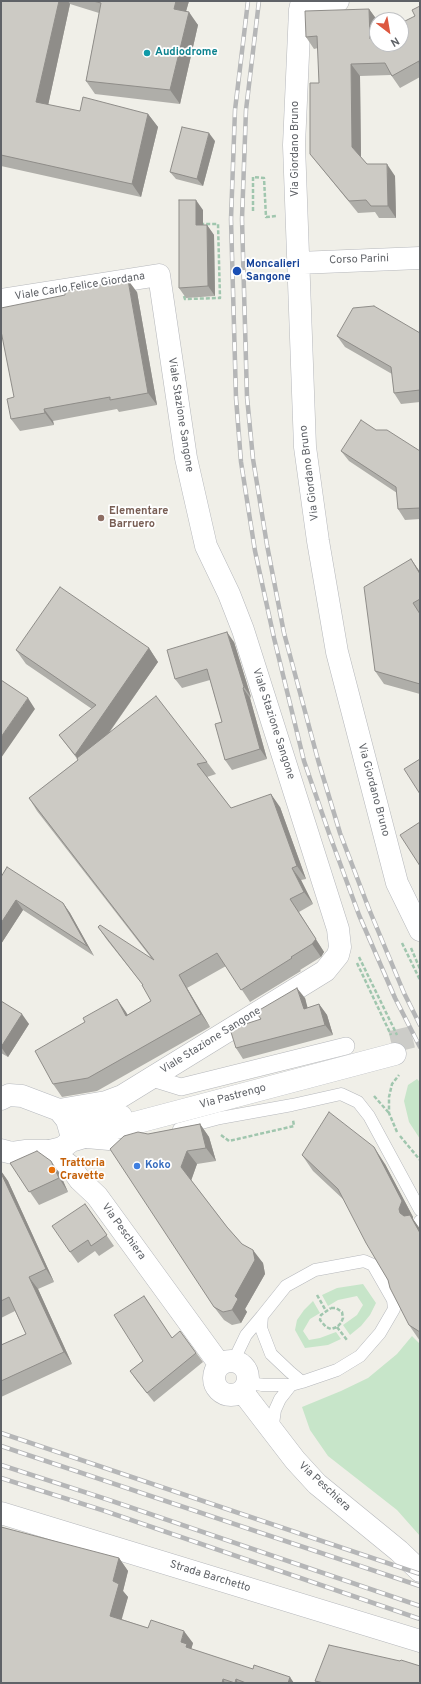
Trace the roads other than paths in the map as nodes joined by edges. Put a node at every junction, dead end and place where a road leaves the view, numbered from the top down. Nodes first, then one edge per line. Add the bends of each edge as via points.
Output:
1 (338, 1) edge
2 (301, 5) edge
3 (420, 258) edge
4 (298, 263) junction
5 (161, 285) joint
6 (1, 300) edge
7 (420, 930) edge
8 (346, 1046) dead end
9 (395, 1051) tunnel mouth
10 (152, 1078) junction
11 (1, 1079) edge
12 (22, 1096) junction
13 (1, 1098) edge
14 (65, 1124) junction
15 (166, 1132) edge
16 (143, 1138) edge
17 (50, 1151) junction
18 (4, 1154) edge
19 (97, 1196) junction
20 (420, 1210) edge
21 (262, 1316) junction
22 (226, 1363) junction
23 (297, 1384) junction
24 (244, 1386) junction
25 (272, 1431) junction
26 (1, 1513) edge
27 (420, 1571) edge
28 (420, 1641) edge

1 - 2 street
2 - 4 street, Via Giordano Bruno via 294,145
3 - 4 street, Corso Parini
4 - 7 street, Via Giordano Bruno via 305,447 337,652 397,883
5 - 6 street, Viale Carlo Felice Giordana
5 - 10 street, Viale Stazione Sangone via 186,458 206,546 243,630 338,929 340,947 335,959 325,971
8 - 10 street, Viale Stazione Sangone via 181,1087
9 - 14 street, Via Pastrengo
10 - 14 street, Viale Stazione Sangone
11 - 12 street
12 - 13 street via 9,1095
12 - 14 street
14 - 16 lane via 120,1145
14 - 17 street, Via Pastrengo via 62,1148
14 - 19 street, Via Peschiera
15 - 20 lane via 220,1118 341,1094 358,1102 369,1116
17 - 18 street, Via Pastrengo
17 - 19 street, Via Peschiera via 70,1166
19 - 22 street, Via Peschiera
21 - 22 lane
21 - 23 lane via 261,1328 271,1354 290,1372
21 - 23 lane via 286,1286 315,1270 364,1261 376,1263 393,1300 394,1309 380,1333 360,1356 337,1370
22 - 24 street, Via Peschiera via 243,1367 246,1371
22 - 24 street via 216,1369 214,1379 218,1388 227,1394 237,1393
23 - 24 lane
23 - 25 lane via 280,1399 275,1410
24 - 25 street, Via Peschiera
25 - 27 street, Via Peschiera via 317,1484
26 - 28 street, Strada Barchetto

